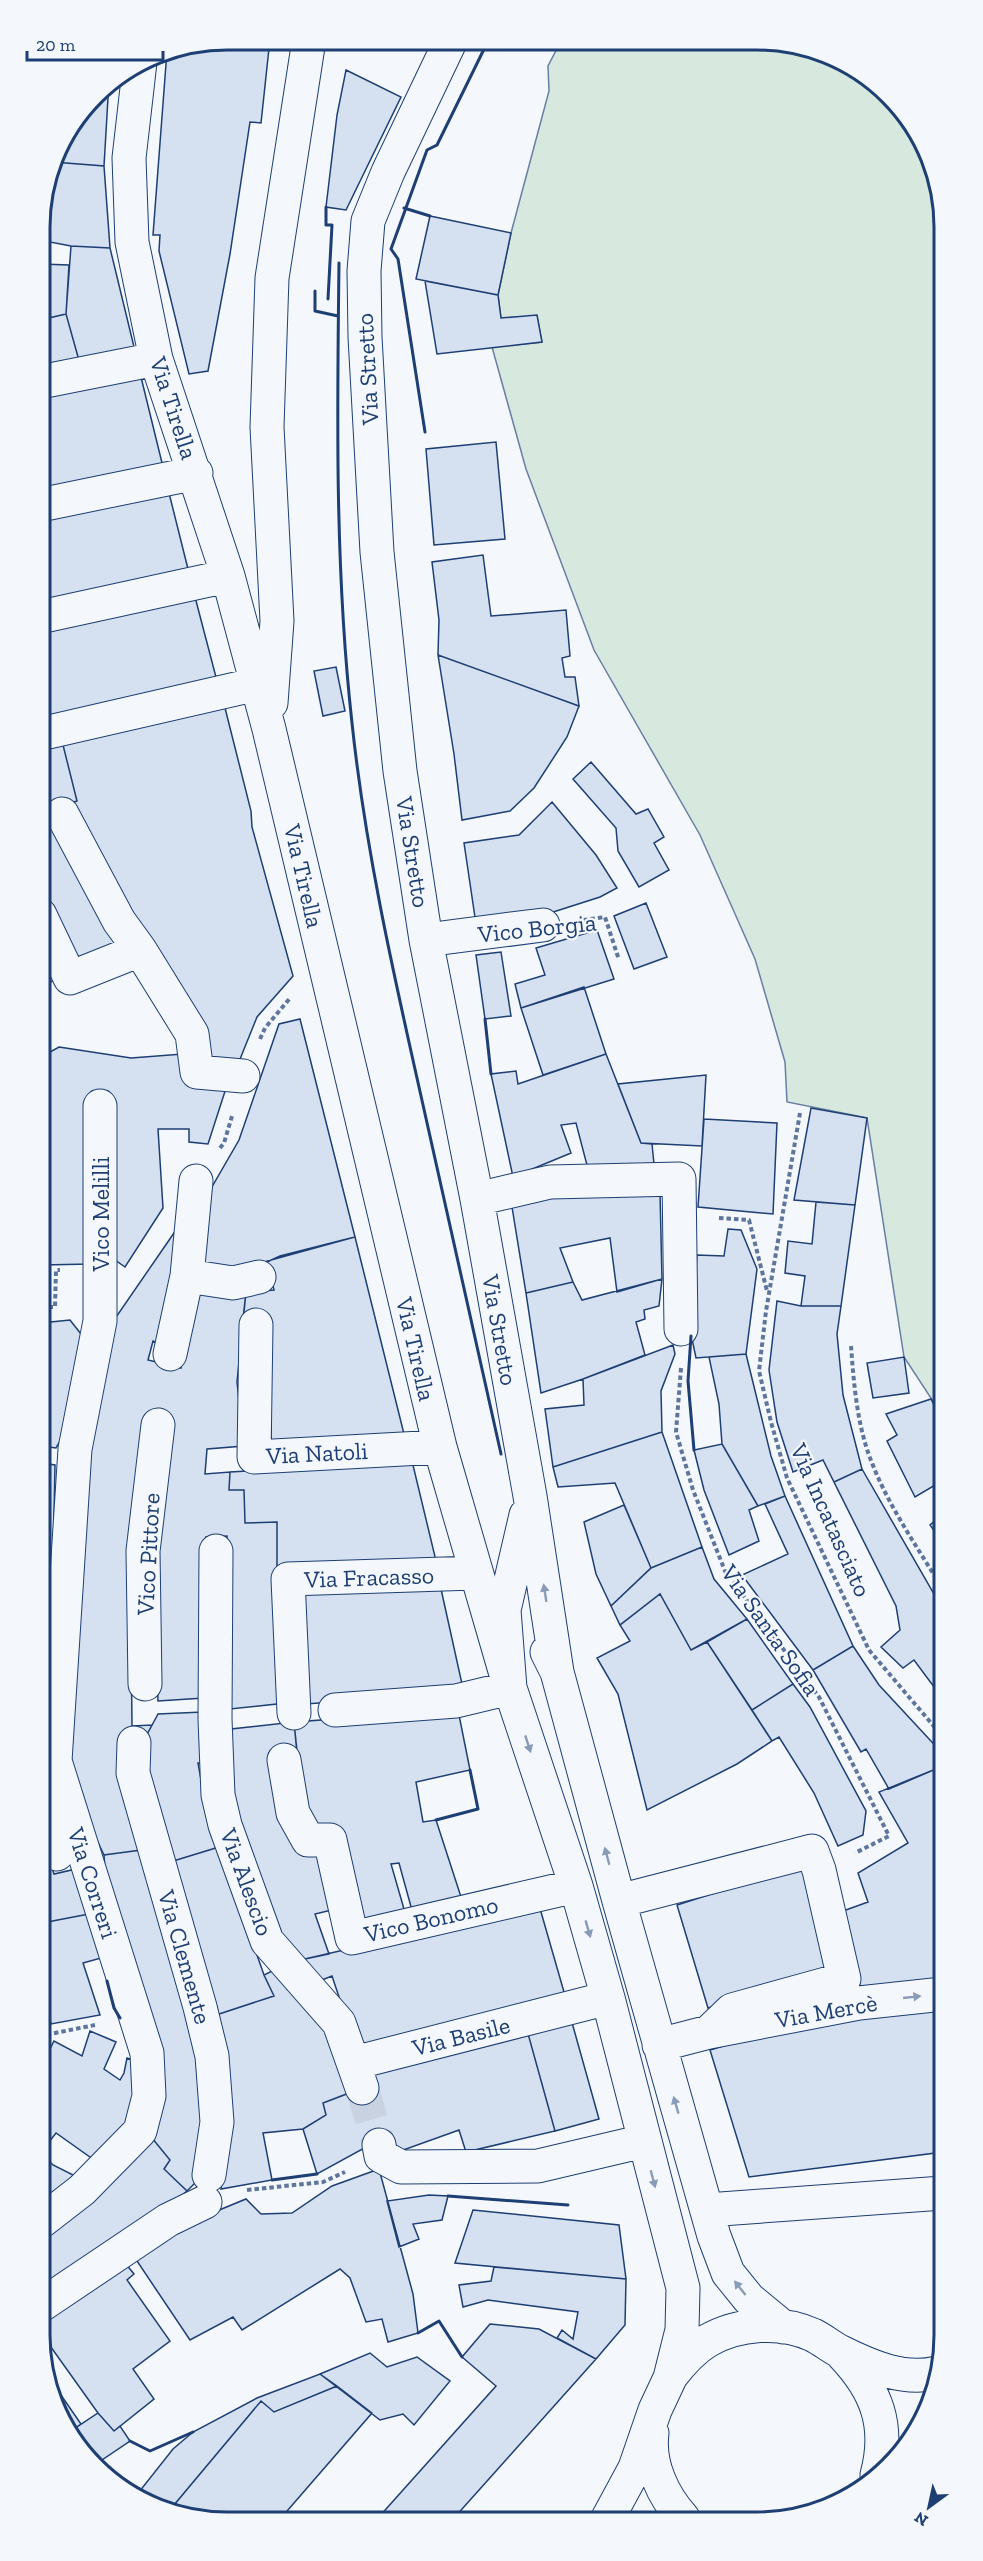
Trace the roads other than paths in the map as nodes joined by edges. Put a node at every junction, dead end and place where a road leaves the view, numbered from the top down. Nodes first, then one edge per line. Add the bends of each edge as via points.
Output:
1 (307, 50) edge
2 (446, 50) edge
3 (139, 73) edge
4 (156, 359) junction
5 (50, 380) edge
6 (196, 473) junction
7 (50, 504) edge
8 (228, 576) junction
9 (50, 615) edge
10 (256, 684) junction
11 (269, 729) junction
12 (50, 732) edge
13 (62, 814) dead end
14 (543, 925) road end
15 (50, 936) edge
16 (426, 940) junction
17 (140, 950) junction
18 (243, 1076) dead end
19 (99, 1106) dead end
20 (196, 1181) dead end
21 (477, 1199) junction
22 (187, 1276) junction
23 (259, 1276) dead end
24 (100, 1322) joint
25 (256, 1325) dead end
26 (681, 1329) road end
27 (170, 1354) dead end
28 (158, 1425) dead end
29 (440, 1447) junction
30 (530, 1496) junction
31 (216, 1551) dead end
32 (475, 1574) junction
33 (504, 1610) junction
34 (51, 1643) edge
35 (557, 1672) junction
36 (145, 1684) dead end
37 (510, 1688) junction
38 (335, 1710) dead end
39 (294, 1713) dead end
40 (134, 1743) dead end
41 (284, 1760) dead end
42 (50, 1830) edge
43 (57, 1854) dead end
44 (576, 1886) junction
45 (619, 1901) junction
46 (933, 1995) edge
47 (608, 1998) junction
48 (709, 2032) junction
49 (659, 2045) junction
50 (358, 2076) joint
51 (644, 2141) junction
52 (380, 2151) tunnel mouth
53 (933, 2194) edge
54 (707, 2210) junction
55 (50, 2215) edge
56 (50, 2299) edge
57 (783, 2327) junction
58 (840, 2351) junction
59 (928, 2374) edge
60 (670, 2378) junction
61 (655, 2410) junction
62 (881, 2460) edge
63 (611, 2512) edge
64 (678, 2512) edge

1 - 11 street via 272,278 267,427 277,621
2 - 16 street, Via Stretto via 368,221 364,271 377,552 400,771
3 - 4 street, Via Tirella via 129,158 132,242
4 - 5 street
4 - 6 street, Via Tirella
6 - 7 street
6 - 8 street, Via Tirella
8 - 9 street
8 - 10 street, Via Tirella
10 - 11 street, Via Tirella
10 - 12 street
11 - 29 street, Via Tirella
13 - 17 street via 118,921
14 - 16 street, Vico Borgia
15 - 17 street via 70,978
16 - 21 street, Via Stretto
17 - 18 street via 192,1034 197,1072
19 - 24 street, Vico Melilli
20 - 22 street
21 - 26 street via 550,1182 679,1179
21 - 30 street, Via Stretto
22 - 23 street via 233,1283
22 - 27 street
24 - 34 street, Via Correri via 75,1449
25 - 29 street, Via Natoli via 254,1457
28 - 36 street, Vico Pittore via 143,1551
29 - 32 street, Via Tirella
29 - 33 street
30 - 33 street
35 -> 30 street, Via Stretto
31 - 50 street, Via Alescio via 215,1719 218,1795 225,1825 267,1941 339,2023
32 - 37 street, Via Tirella
32 - 39 street, Via Fracasso via 288,1580
33 - 35 street via 534,1625
33 - 37 street
34 - 55 street, Via Correri via 54,1761 147,2053 149,2096 140,2131 82,2190
45 -> 35 street
37 - 38 street via 456,1701
37 -> 44 street
40 - 56 street, Via Clemente via 133,1773 212,2056 217,2122 207,2188 168,2220
41 - 44 street, Vico Bonomo via 293,1813 308,1840 330,1840 352,1938
42 - 43 street
44 -> 47 street
45 - 48 street via 812,1851 844,1979 732,2010
45 - 49 street
48 -> 46 street, Via Mercè via 859,2002
47 - 50 street, Via Basile
47 - 51 street
48 - 49 street, Via Mercè
54 -> 49 street
51 - 52 street via 538,2166 401,2167
51 -> 60 street via 682,2288 682,2330
53 - 54 street
57 -> 54 street via 749,2299 728,2273
57 - 58 street via 813,2335
57 - 60 street via 758,2325 707,2341
58 - 59 street via 878,2368 910,2376
58 - 62 street via 860,2373 874,2397 882,2426
60 - 61 street
61 - 63 street via 635,2468
61 - 64 street via 651,2443 657,2476

